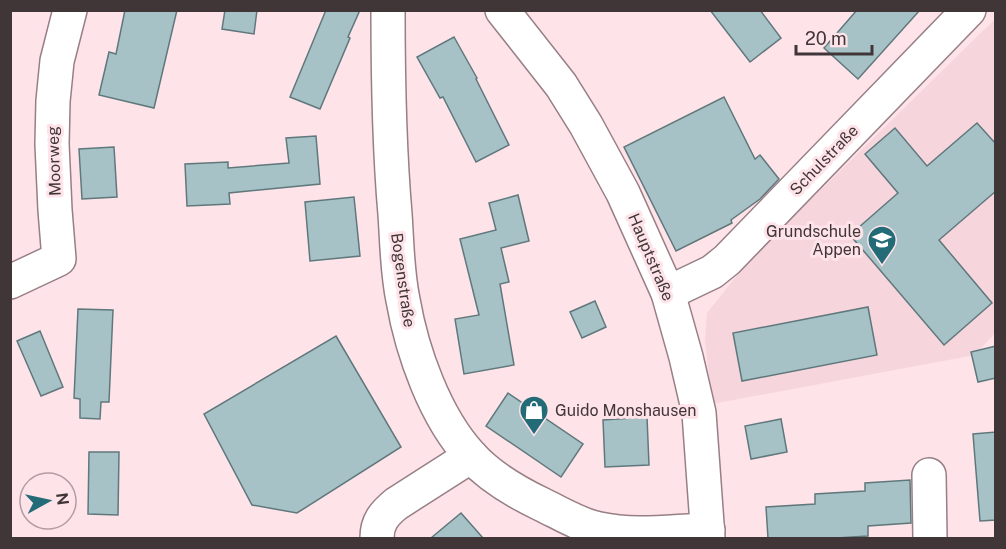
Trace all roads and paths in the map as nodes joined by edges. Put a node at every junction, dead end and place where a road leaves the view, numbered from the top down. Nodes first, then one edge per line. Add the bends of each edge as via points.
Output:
1 (70, 10) edge
2 (388, 10) edge
3 (502, 10) edge
4 (969, 10) edge
5 (10, 282) edge
6 (668, 293) junction
7 (471, 456) junction
8 (929, 475) dead end
9 (708, 534) edge
10 (376, 538) edge
11 (930, 538) edge

1 - 5 street, Moorweg via 57,61 53,101 59,259
2 - 7 street, Bogenstraße via 390,154 402,298 430,390
3 - 6 street, Hauptstraße via 561,85 586,125
4 - 6 street, Schulstraße via 727,260 712,272
6 - 9 street, Hauptstraße via 699,413
7 - 9 street, Bogenstraße via 523,495 597,529
7 - 10 street via 385,513
8 - 11 street

